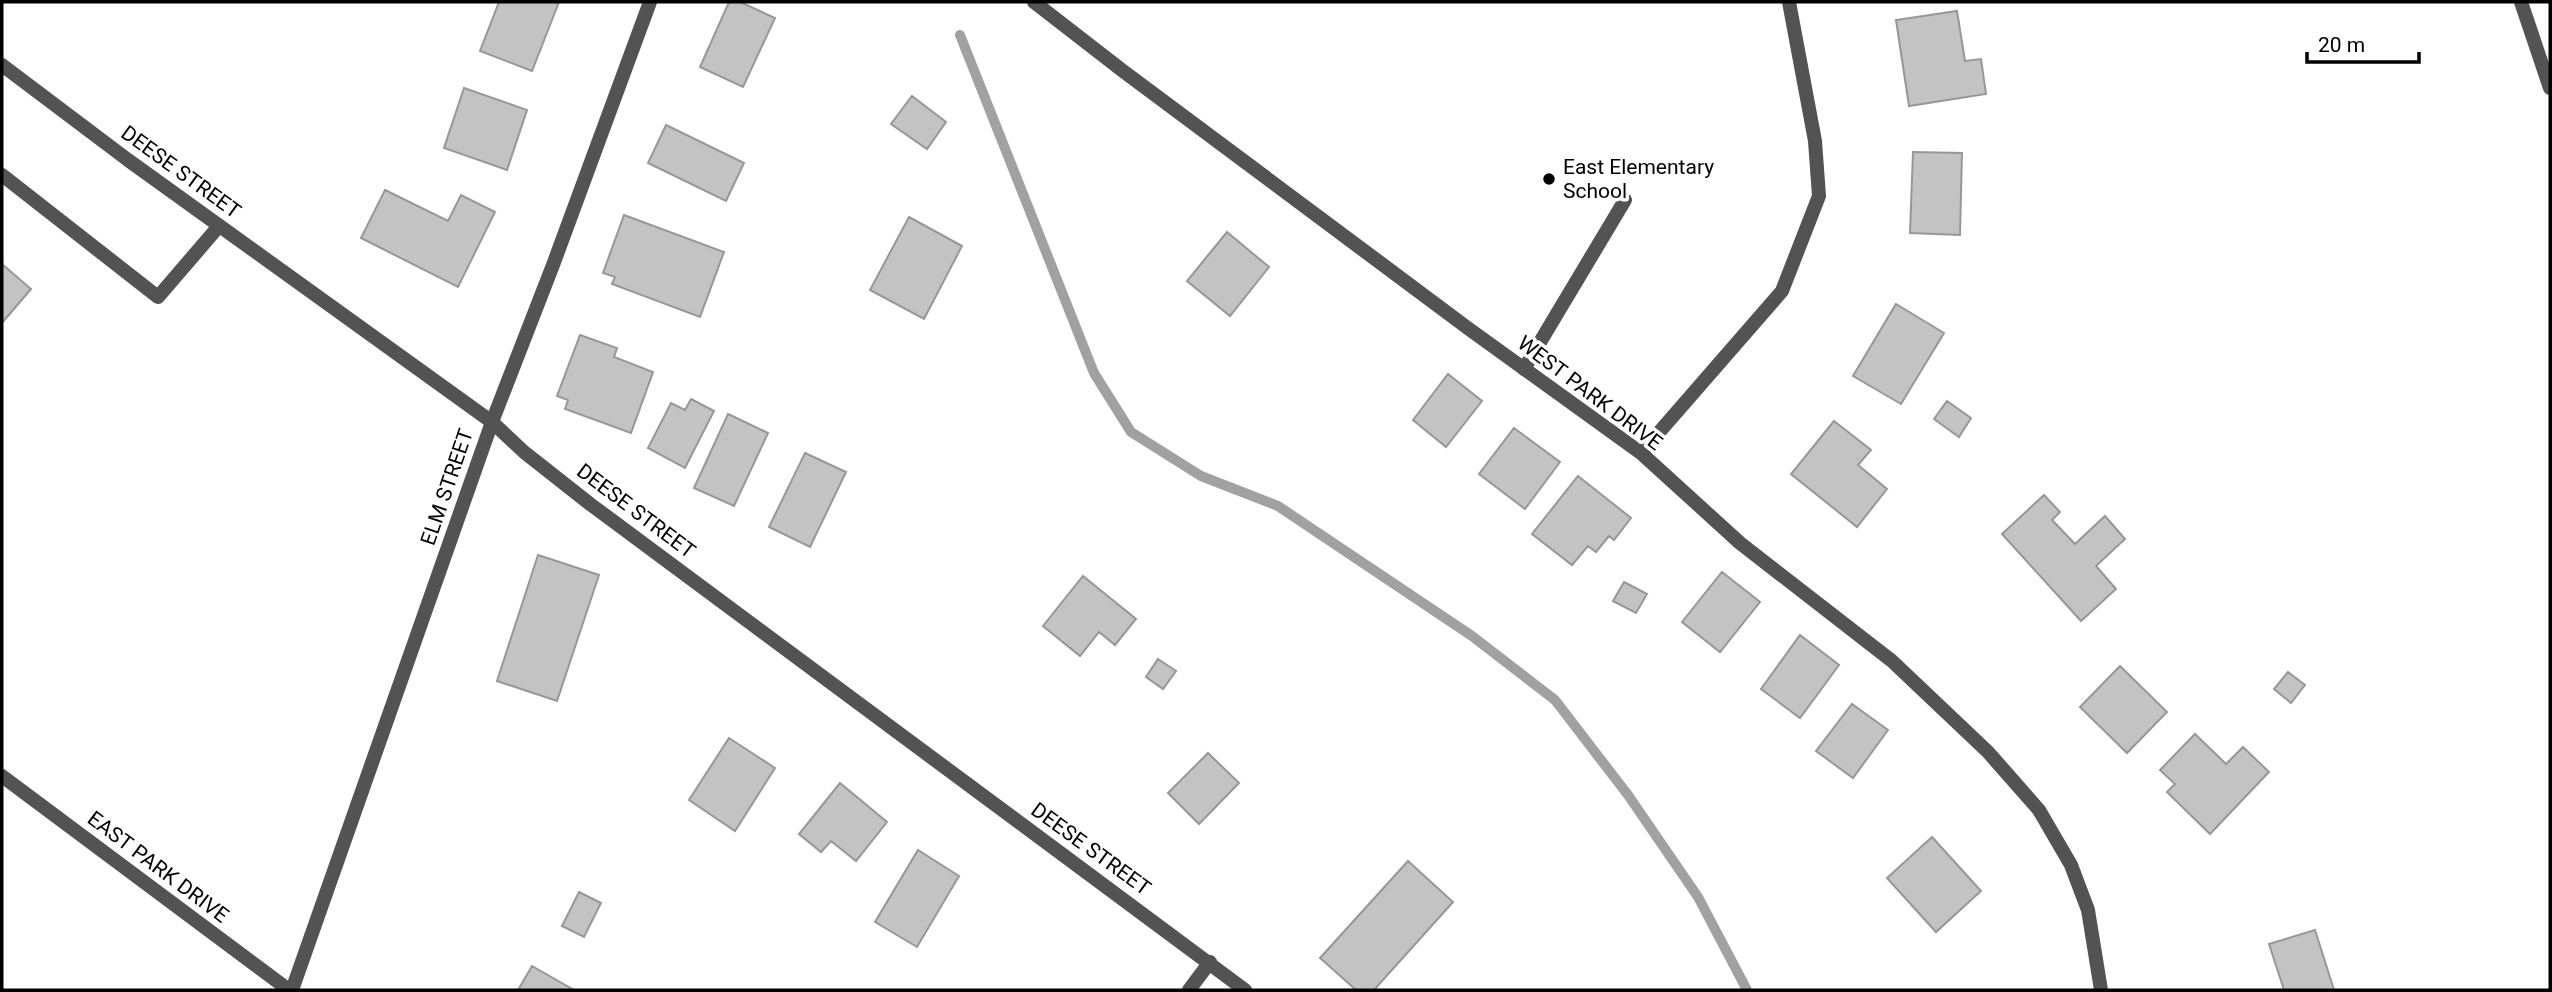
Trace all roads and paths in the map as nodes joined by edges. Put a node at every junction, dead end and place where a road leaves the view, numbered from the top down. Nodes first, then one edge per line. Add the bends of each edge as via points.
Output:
1 (650, 2) edge
2 (1034, 2) edge
3 (1789, 2) edge
4 (2521, 2) edge
5 (2, 65) edge
6 (2550, 88) edge
7 (2, 175) edge
8 (1625, 200) dead end
9 (219, 226) junction
10 (1524, 369) junction
11 (492, 422) junction
12 (1641, 453) junction
13 (2, 776) edge
14 (1210, 962) junction
15 (290, 990) edge
16 (1189, 990) edge
17 (1245, 990) edge
18 (2101, 990) edge

1 - 11 street, ELM STREET
2 - 10 street, WEST PARK DRIVE
3 - 12 street via 1815,141 1819,196 1782,291
4 - 6 street
5 - 9 street, DEESE STREET
7 - 9 street via 158,297
8 - 10 street
9 - 11 street, DEESE STREET
10 - 12 street, WEST PARK DRIVE
11 - 14 street, DEESE STREET via 590,504
11 - 15 street, ELM STREET
12 - 18 street, WEST PARK DRIVE via 1740,542 1892,661 1988,752 2039,810 2071,865 2088,910
13 - 15 street, EAST PARK DRIVE
14 - 16 street
14 - 17 street, DEESE STREET

